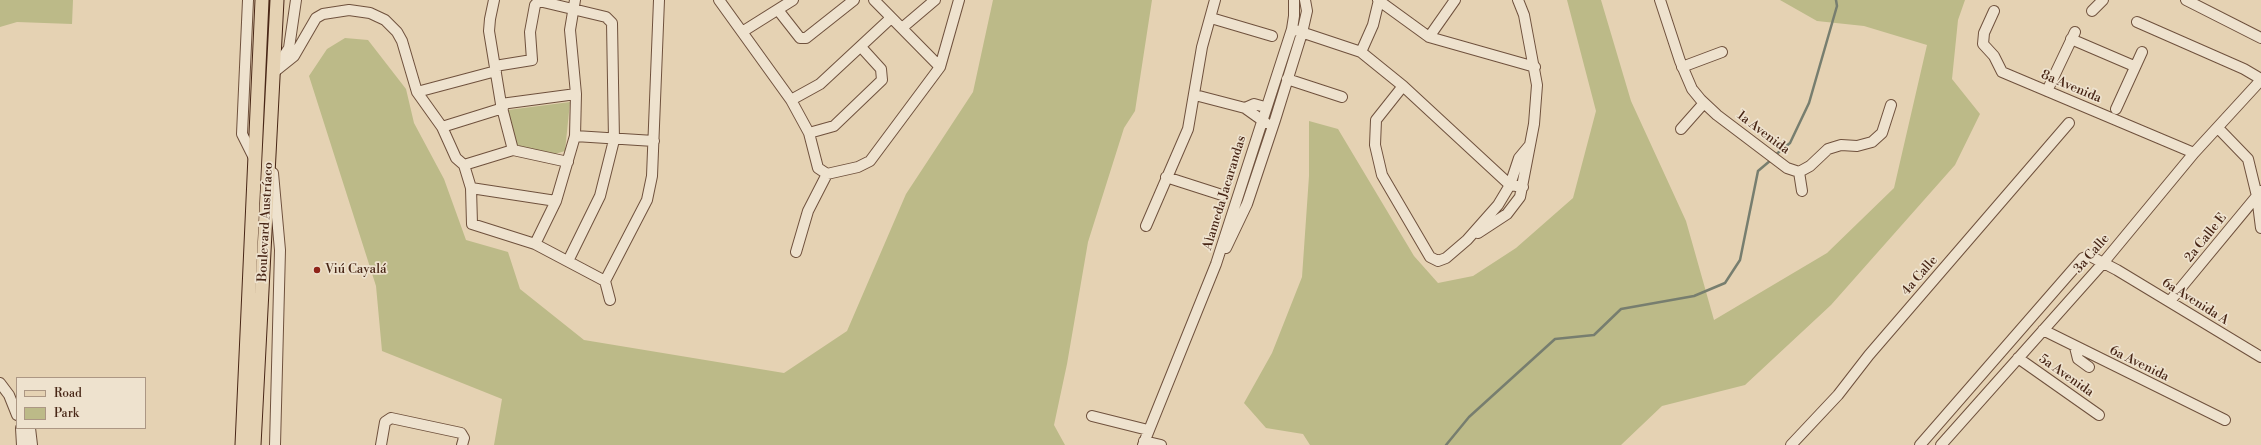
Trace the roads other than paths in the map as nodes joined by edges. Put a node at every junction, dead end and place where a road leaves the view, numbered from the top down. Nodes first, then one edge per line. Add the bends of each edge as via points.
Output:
1 (248, 0) edge
2 (262, 0) edge
3 (277, 0) edge
4 (296, 0) edge
5 (494, 0) edge
6 (659, 0) edge
7 (719, 0) edge
8 (793, 0) edge
9 (854, 0) edge
10 (935, 0) edge
11 (960, 0) edge
12 (1215, 0) edge
13 (1294, 0) edge
14 (1305, 0) edge
15 (1379, 0) edge
16 (1455, 0) edge
17 (1518, 0) edge
18 (1660, 0) edge
19 (2103, 0) edge
20 (2186, 0) edge
21 (878, 1) edge
22 (574, 5) edge
23 (778, 10) junction
24 (1994, 11) dead end
25 (2092, 11) dead end
26 (891, 18) junction
27 (1211, 18) junction
28 (2137, 22) dead end
29 (902, 28) junction
30 (1292, 29) junction
31 (742, 32) junction
32 (1302, 33) junction
33 (1272, 36) dead end
34 (1429, 37) junction
35 (2261, 38) edge
36 (861, 47) junction
37 (1361, 52) junction
38 (1722, 52) dead end
39 (2142, 52) dead end
40 (2134, 66) junction
41 (940, 67) junction
42 (1535, 67) junction
43 (1682, 67) junction
44 (496, 68) junction
45 (274, 72) junction
46 (1287, 79) junction
47 (2261, 79) edge
48 (1403, 86) junction
49 (2047, 90) junction
50 (417, 92) junction
51 (576, 94) junction
52 (1195, 95) junction
53 (1342, 97) dead end
54 (791, 100) junction
55 (1704, 103) junction
56 (502, 106) junction
57 (1891, 106) dead end
58 (1265, 107) junction
59 (1245, 108) junction
60 (2116, 108) dead end
61 (1261, 120) junction
62 (2069, 123) dead end
63 (1273, 124) junction
64 (442, 127) junction
65 (1681, 128) dead end
66 (2218, 128) junction
67 (808, 133) junction
68 (575, 136) junction
69 (614, 140) junction
70 (270, 142) junction
71 (654, 142) junction
72 (1529, 146) junction
73 (513, 150) junction
74 (2194, 153) junction
75 (568, 162) junction
76 (256, 163) junction
77 (464, 165) junction
78 (1799, 172) junction
79 (827, 174) junction
80 (1166, 177) junction
81 (1510, 185) junction
82 (1523, 187) junction
83 (471, 188) junction
84 (1802, 191) dead end
85 (2259, 193) edge
86 (1222, 195) dead end
87 (556, 201) junction
88 (1146, 226) dead end
89 (2261, 228) edge
90 (1467, 240) junction
91 (535, 244) junction
92 (796, 252) dead end
93 (2083, 258) joint
94 (568, 261) junction
95 (2103, 262) junction
96 (1216, 264) junction
97 (605, 281) junction
98 (610, 300) dead end
99 (2170, 301) junction
100 (2036, 313) junction
101 (2046, 327) junction
102 (2075, 347) junction
103 (2260, 357) edge
104 (2018, 358) junction
105 (2089, 367) dead end
106 (0, 376) edge
107 (1976, 382) junction
108 (0, 383) edge
109 (1988, 392) junction
110 (16, 394) edge
111 (16, 412) edge
112 (2099, 415) dead end
113 (1092, 416) dead end
114 (2225, 420) dead end
115 (20, 429) edge
116 (30, 429) edge
117 (1148, 430) junction
118 (1143, 443) edge
119 (22, 445) edge
120 (32, 445) edge
121 (242, 445) edge
122 (254, 445) edge
123 (274, 445) edge
124 (381, 445) edge
125 (462, 445) edge
126 (1161, 445) edge
127 (1791, 445) edge
128 (1920, 445) edge
129 (1941, 445) edge

1 - 76 street via 242,134
2 - 76 main road, Boulevard Austríaco
3 - 45 main road, Boulevard Austríaco
4 - 45 street via 289,48
5 - 44 street via 489,31
6 - 71 street
7 - 31 street
8 - 23 street
9 - 23 street via 806,38 800,38
10 - 29 street
11 - 41 street
12 - 27 street
13 - 30 street, Alameda Jacarandas
14 - 32 street, Alameda Jacarandas via 1307,10
15 - 34 street
15 - 37 street via 1373,25
16 - 34 street
17 - 42 street via 1524,15
18 - 43 street, 1a Avenida
19 - 25 street
20 - 35 street
21 - 26 street
22 - 44 street via 538,2 535,5 530,32 532,60
22 - 51 street via 570,30
22 - 69 street via 612,23
23 - 31 street
24 - 49 street, 8a Avenida via 1984,33 1985,48 1994,56 2002,72
26 - 29 street
26 - 36 street
27 - 33 street
27 - 52 street via 1202,47
28 - 47 street
29 - 41 street
30 - 32 street
30 - 58 street, Alameda Jacarandas
31 - 54 street
32 - 37 street
32 - 46 street, Alameda Jacarandas
34 - 42 street
36 - 54 street via 820,84
36 - 67 street via 882,69 882,80 834,126
37 - 48 street
38 - 43 street
39 - 40 street
40 - 49 street via 2073,36
40 - 60 street
41 - 79 street via 870,160 858,167
42 - 72 street via 1537,104
43 - 55 street, 1a Avenida via 1692,89
44 - 50 street
44 - 56 street
45 - 50 street via 294,56 316,18 339,10 360,11 385,20 397,32
45 - 70 main road, Boulevard Austríaco
46 - 53 street
46 - 63 street, Alameda Jacarandas
47 - 66 street, 3a Calle
48 - 81 street
48 - 90 street via 1376,120 1375,145 1382,175 1430,258 1438,261 1446,258
49 - 74 street, 8a Avenida
50 - 64 street
51 - 56 street
51 - 68 street
52 - 59 street
52 - 80 street via 1188,129
54 - 67 street
55 - 65 street
55 - 78 street, 1a Avenida via 1787,168
56 - 64 street
56 - 73 street
57 - 78 street via 1882,133 1872,142 1828,149 1810,166
58 - 59 street via 1254,104
58 - 61 street, Alameda Jacarandas
59 - 61 street
61 - 63 street
61 - 96 street, Alameda Jacarandas
62 - 127 street, 4a Calle via 1869,355 1838,395
63 - 96 street, Alameda Jacarandas via 1247,204
64 - 77 street via 456,158
66 - 74 street, 3a Calle
66 - 85 street via 2248,159
67 - 79 street via 818,168
68 - 69 street
68 - 75 street
69 - 71 street
69 - 94 street via 600,196
70 - 122 main road, Boulevard Austríaco
70 - 123 street via 280,250
71 - 97 street via 652,176 647,200
72 - 81 street via 1519,158
72 - 82 street
73 - 75 street
73 - 77 street
74 - 95 street, 3a Calle
75 - 87 street
76 - 121 main road, Boulevard Austríaco
77 - 83 street
78 - 84 street
79 - 92 street via 808,211
80 - 86 street
80 - 88 street
81 - 82 street
81 - 90 street via 1498,205
82 - 90 street via 1516,206
83 - 87 street
83 - 91 street via 472,224
85 - 89 street
85 - 99 street, 2a Calle E
87 - 91 street
91 - 94 street
93 - 95 street, 6a Avenida A via 2090,256
93 - 100 street, 3a Calle
94 - 97 street
95 - 99 street, 6a Avenida A
95 - 101 street, 3a Calle
96 - 117 street
97 - 98 street
99 - 103 street, 6a Avenida A
100 - 101 street, 6a Avenida
100 - 107 street, 3a Calle
101 - 102 street, 6a Avenida
101 - 104 street, 3a Calle
102 - 105 street via 2078,359
102 - 114 street, 6a Avenida
104 - 109 street, 3a Calle
104 - 112 street, 5a Avenida
106 - 110 street
107 - 109 street
107 - 128 street, 3a Calle
108 - 111 street via 9,395
109 - 129 street, 3a Calle
113 - 117 street
115 - 119 street
116 - 120 street
117 - 118 street
118 - 126 street
124 - 125 street via 385,422 391,418 461,433 464,438

